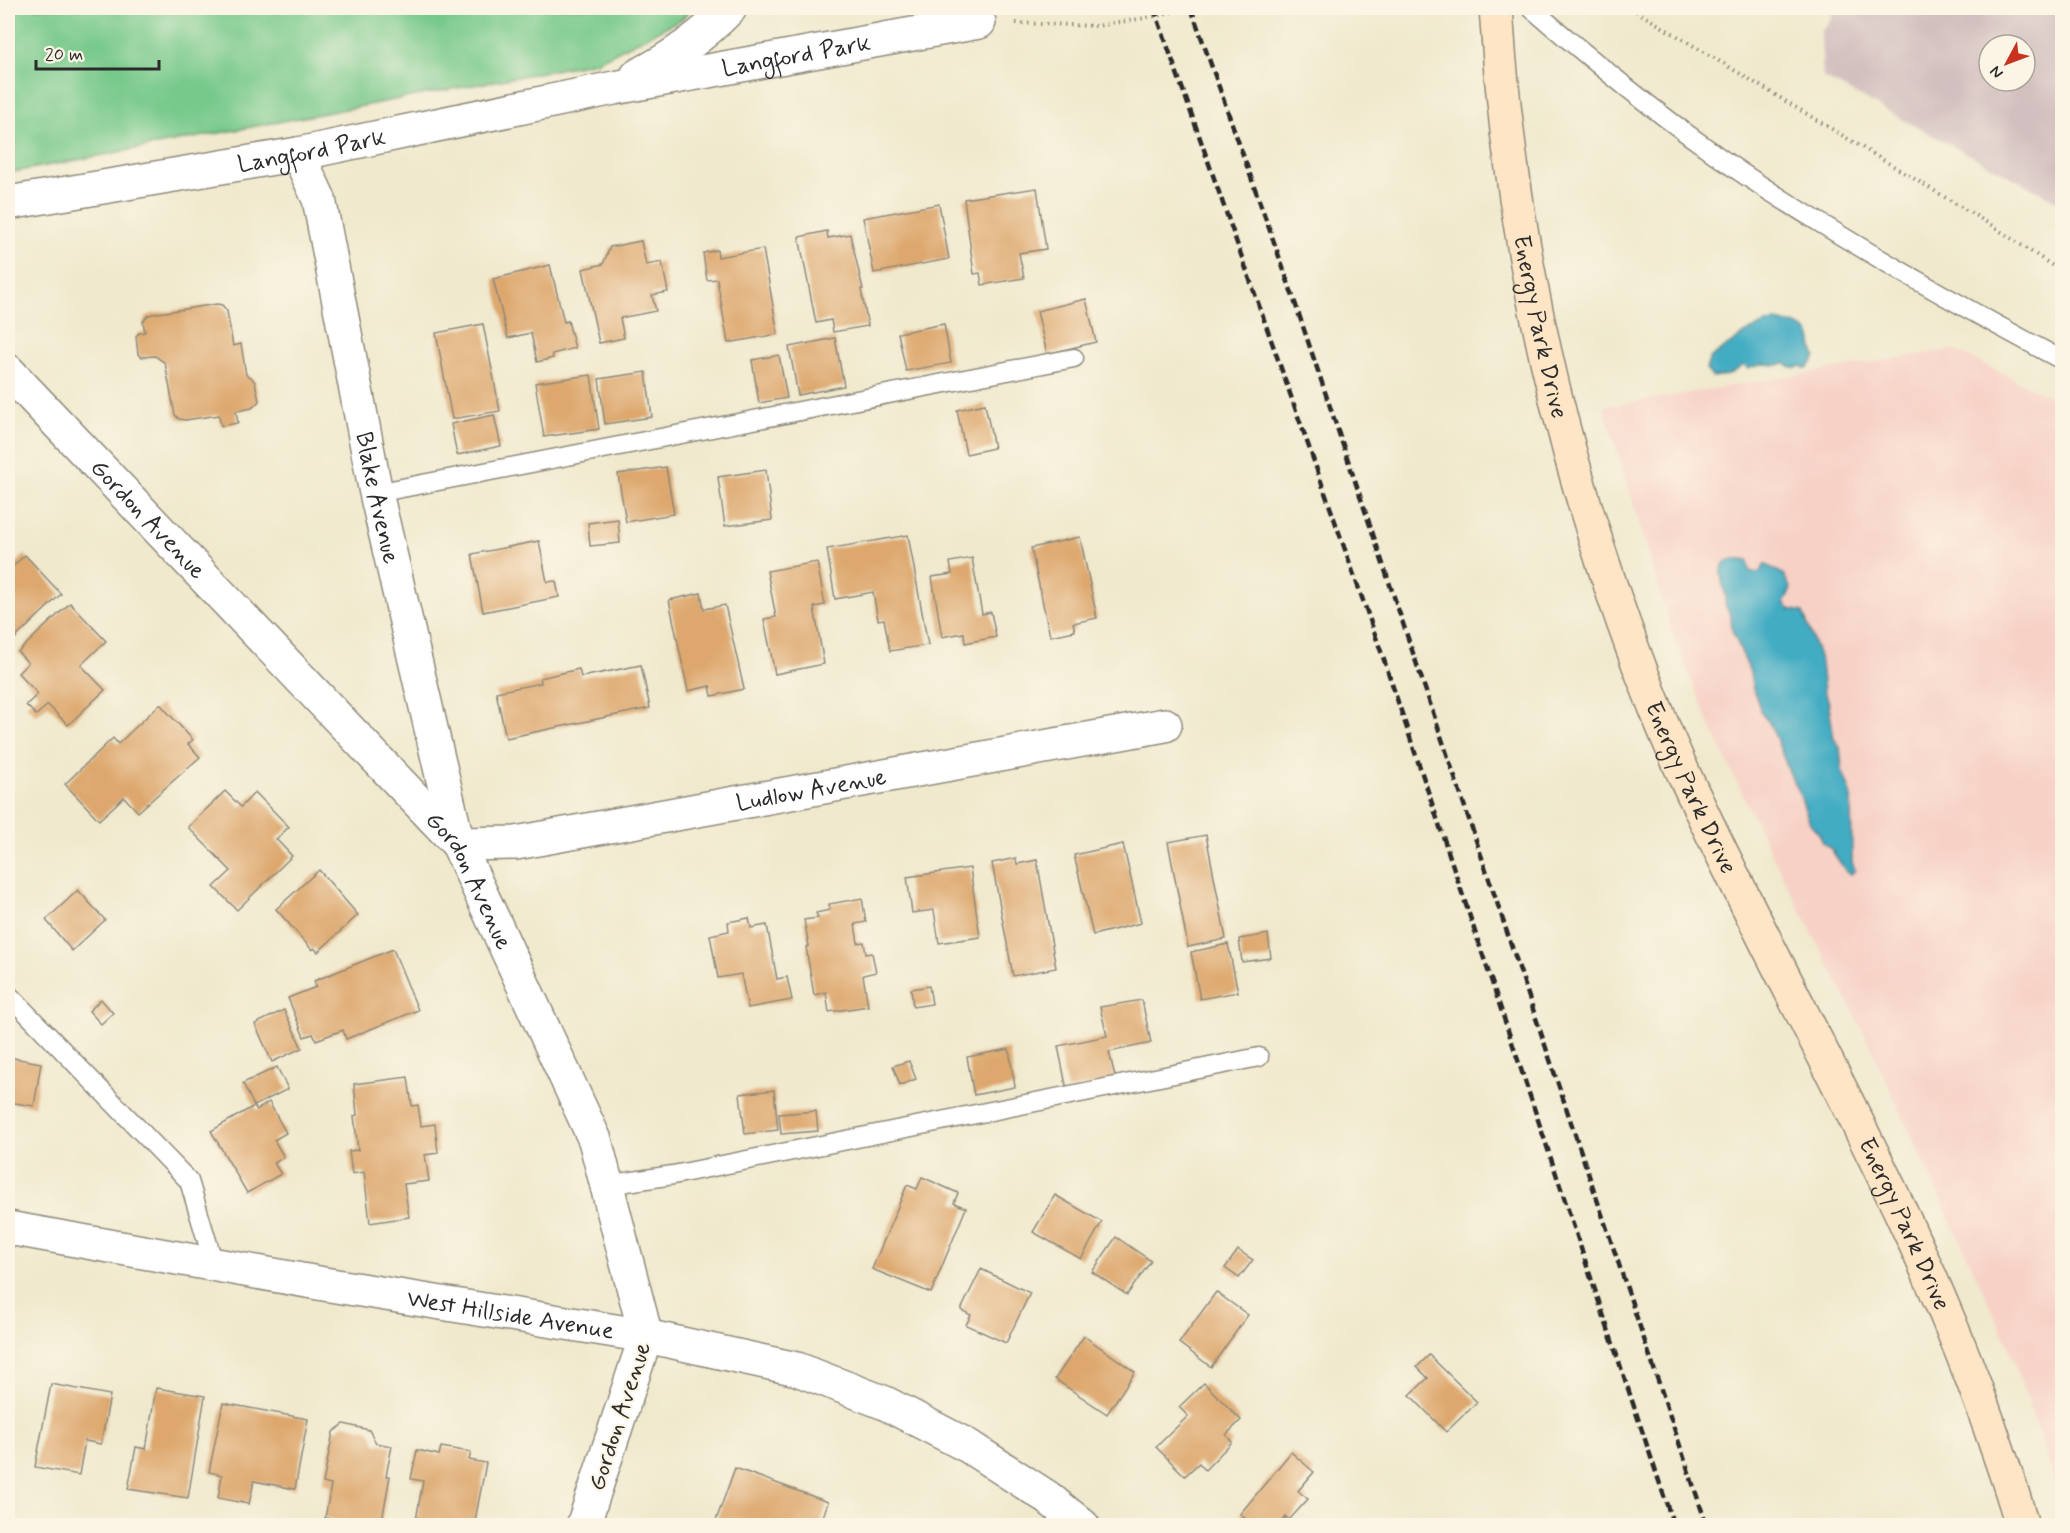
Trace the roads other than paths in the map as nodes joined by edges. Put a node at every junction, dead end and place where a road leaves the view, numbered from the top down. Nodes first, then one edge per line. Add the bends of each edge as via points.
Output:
1 (730, 8) edge
2 (1496, 8) edge
3 (1530, 8) edge
4 (979, 22) road end
5 (614, 88) junction
6 (298, 154) junction
7 (8, 203) edge
8 (1074, 358) dead end
9 (2062, 360) edge
10 (8, 371) edge
11 (376, 493) junction
12 (1165, 725) dead end
13 (458, 844) junction
14 (8, 994) edge
15 (1259, 1058) dead end
16 (607, 1185) junction
17 (8, 1228) edge
18 (214, 1264) junction
19 (646, 1336) junction
20 (583, 1526) edge
21 (1083, 1526) edge
22 (2022, 1526) edge

1 - 5 street, Langford Park via 684,47
2 - 22 street, Energy Park Drive via 1502,89 1523,249 1545,357 1588,520 1633,651 1688,782 1921,1253 1978,1392
3 - 9 lane via 1623,86 1727,163 1880,260
4 - 5 street, Langford Park
5 - 6 street, Langford Park
6 - 7 street, Langford Park
6 - 11 street, Blake Avenue via 319,199
8 - 11 lane
10 - 13 street, Gordon Avenue
11 - 13 street, Blake Avenue
12 - 13 street, Ludlow Avenue via 516,843
13 - 16 street, Gordon Avenue via 595,1140
14 - 18 lane via 189,1181
15 - 16 lane
16 - 19 street, Gordon Avenue
17 - 18 street, West Hillside Avenue
18 - 19 street, West Hillside Avenue
19 - 20 street, Gordon Avenue
19 - 21 street, West Hillside Avenue via 797,1369 885,1403 968,1446 1047,1497

